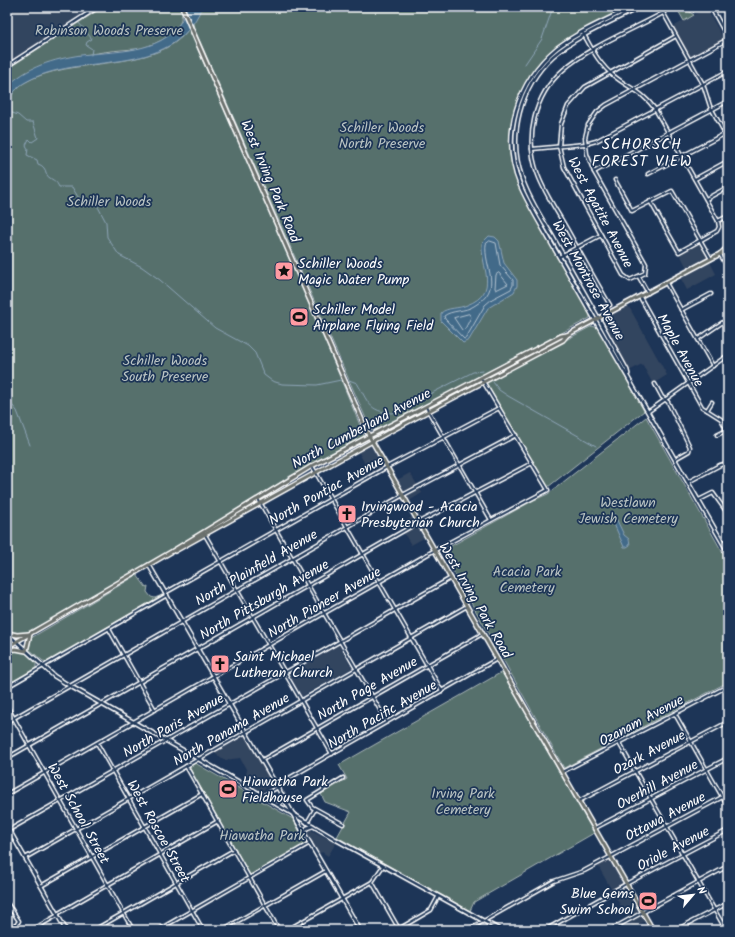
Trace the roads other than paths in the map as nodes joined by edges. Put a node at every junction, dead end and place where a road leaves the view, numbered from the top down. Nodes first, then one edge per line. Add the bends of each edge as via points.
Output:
1 (98, 7) edge
2 (632, 7) edge
3 (640, 7) edge
4 (660, 7) edge
5 (711, 7) edge
6 (183, 8) edge
7 (663, 13) junction
8 (583, 33) junction
9 (727, 33) edge
10 (585, 36) junction
11 (676, 36) junction
12 (728, 39) edge
13 (593, 50) junction
14 (690, 60) junction
15 (7, 66) edge
16 (728, 71) edge
17 (610, 72) junction
18 (703, 84) junction
19 (636, 89) junction
20 (728, 101) edge
21 (656, 109) junction
22 (712, 110) junction
23 (728, 132) edge
24 (668, 133) junction
25 (725, 133) junction
26 (728, 139) edge
27 (585, 144) junction
28 (559, 146) junction
29 (532, 149) junction
30 (682, 156) junction
31 (728, 161) edge
32 (594, 172) junction
33 (648, 174) dead end
34 (695, 179) junction
35 (615, 180) dead end
36 (728, 186) edge
37 (706, 199) junction
38 (650, 201) junction
39 (728, 216) edge
40 (718, 221) junction
41 (601, 234) junction
42 (700, 240) junction
43 (728, 247) edge
44 (577, 248) junction
45 (728, 253) edge
46 (720, 254) junction
47 (563, 255) junction
48 (560, 257) junction
49 (711, 259) junction
50 (728, 268) edge
51 (639, 277) junction
52 (666, 283) junction
53 (648, 293) junction
54 (711, 294) dead end
55 (640, 297) junction
56 (610, 305) dead end
57 (681, 310) junction
58 (597, 319) junction
59 (726, 320) dead end
60 (567, 335) junction
61 (698, 339) junction
62 (728, 354) edge
63 (713, 366) junction
64 (481, 377) junction
65 (484, 381) junction
66 (688, 383) junction
67 (655, 384) dead end
68 (665, 399) junction
69 (712, 402) dead end
70 (425, 406) junction
71 (499, 408) junction
72 (707, 410) junction
73 (428, 411) junction
74 (648, 411) junction
75 (728, 431) edge
76 (517, 434) junction
77 (717, 435) dead end
78 (369, 436) junction
79 (443, 437) junction
80 (372, 441) junction
81 (675, 459) junction
82 (532, 462) junction
83 (728, 463) edge
84 (459, 465) junction
85 (312, 466) junction
86 (387, 467) junction
87 (316, 472) junction
88 (688, 482) junction
89 (475, 493) junction
90 (403, 495) junction
91 (258, 499) junction
92 (331, 499) junction
93 (699, 500) junction
94 (261, 504) junction
95 (728, 514) edge
96 (491, 520) junction
97 (418, 522) junction
98 (347, 526) junction
99 (276, 530) junction
100 (204, 533) junction
101 (728, 543) edge
102 (724, 545) junction
103 (435, 550) junction
104 (728, 552) edge
105 (363, 554) junction
106 (292, 558) junction
107 (220, 561) junction
108 (149, 565) junction
109 (451, 578) junction
110 (379, 582) junction
111 (308, 586) junction
112 (237, 590) junction
113 (166, 594) junction
114 (467, 606) junction
115 (395, 610) junction
116 (324, 613) junction
117 (253, 617) junction
118 (182, 621) junction
119 (108, 629) junction
120 (7, 633) edge
121 (30, 634) junction
122 (482, 634) junction
123 (411, 638) junction
124 (340, 641) junction
125 (16, 642) junction
126 (269, 645) junction
127 (7, 647) edge
128 (198, 649) junction
129 (26, 652) junction
130 (124, 656) junction
131 (497, 659) junction
132 (427, 665) junction
133 (43, 666) junction
134 (356, 669) junction
135 (285, 673) junction
136 (214, 676) junction
137 (139, 682) junction
138 (70, 686) junction
139 (728, 686) edge
140 (7, 687) edge
141 (442, 691) junction
142 (372, 697) junction
143 (301, 700) junction
144 (101, 704) junction
145 (230, 704) junction
146 (7, 706) edge
147 (155, 710) junction
148 (674, 714) junction
149 (14, 718) junction
150 (7, 722) edge
151 (133, 722) junction
152 (387, 722) junction
153 (728, 722) edge
154 (317, 728) junction
155 (246, 732) junction
156 (166, 741) junction
157 (691, 742) junction
158 (97, 743) junction
159 (618, 743) junction
160 (29, 745) junction
161 (332, 754) junction
162 (7, 758) edge
163 (728, 758) edge
164 (198, 759) junction
165 (262, 760) junction
166 (186, 766) junction
167 (707, 769) junction
168 (113, 771) junction
169 (634, 771) junction
170 (44, 772) junction
171 (562, 772) junction
172 (343, 778) dead end
173 (278, 786) junction
174 (7, 794) edge
175 (202, 794) junction
176 (728, 794) edge
177 (283, 795) junction
178 (263, 796) junction
179 (722, 797) junction
180 (129, 799) junction
181 (650, 799) junction
182 (60, 801) junction
183 (578, 801) junction
184 (278, 805) junction
185 (728, 806) edge
186 (315, 809) junction
187 (295, 816) junction
188 (218, 821) junction
189 (307, 823) junction
190 (343, 824) dead end
191 (7, 826) edge
192 (313, 826) junction
193 (145, 827) junction
194 (666, 827) junction
195 (594, 828) junction
196 (76, 829) junction
197 (728, 830) edge
198 (9, 831) edge
199 (304, 832) junction
200 (310, 843) junction
201 (234, 850) junction
202 (160, 854) junction
203 (682, 854) junction
204 (610, 856) junction
205 (92, 857) junction
206 (25, 858) junction
207 (383, 866) junction
208 (728, 866) edge
209 (326, 871) junction
210 (250, 878) junction
211 (372, 882) junction
212 (698, 882) junction
213 (176, 883) junction
214 (108, 884) junction
215 (626, 884) junction
216 (41, 886) junction
217 (438, 897) junction
218 (342, 898) junction
219 (7, 903) edge
220 (728, 903) edge
221 (265, 905) junction
222 (12, 910) junction
223 (714, 910) junction
224 (192, 911) junction
225 (642, 912) junction
226 (7, 913) edge
227 (124, 913) junction
228 (57, 915) junction
229 (483, 921) junction
230 (358, 926) junction
231 (7, 930) edge
232 (32, 930) edge
233 (66, 930) edge
234 (94, 930) edge
235 (133, 930) edge
236 (158, 930) edge
237 (203, 930) edge
238 (222, 930) edge
239 (279, 930) edge
240 (287, 930) edge
241 (352, 930) edge
242 (360, 930) edge
243 (398, 930) edge
244 (468, 930) edge
245 (500, 930) edge
246 (545, 930) edge
247 (610, 930) edge
248 (653, 930) edge
249 (676, 930) edge
250 (726, 930) edge

1 - 15 main road
2 - 8 main road, West Montrose Avenue
3 - 10 main road, West Montrose Avenue
4 - 7 street
5 - 9 main road
6 - 78 main road, West Irving Park Road
7 - 11 street
7 - 13 street
8 - 10 street
8 - 48 main road, West Montrose Avenue via 561,45 543,62 518,101 513,124 512,150 517,176 526,198
9 - 12 main road
10 - 13 street
10 - 47 main road, West Montrose Avenue via 562,50 544,66 530,86 522,104 516,130 516,152 521,176
11 - 14 street
11 - 17 street, West Agatite Avenue
12 - 14 street
13 - 17 street
13 - 29 street via 562,70 545,92 535,114
14 - 18 street
14 - 19 street
16 - 18 street
17 - 19 street
17 - 28 street, West Agatite Avenue via 585,86 572,100 560,124
18 - 21 street
18 - 22 street
19 - 21 street
19 - 27 street via 606,104 597,112 587,129
20 - 22 street
21 - 24 street
21 - 27 street via 601,139
22 - 24 street
22 - 25 street
23 - 25 street
24 - 30 street
24 - 32 street
25 - 26 street
25 - 30 street
27 - 28 street
27 - 32 street
28 - 29 street
28 - 41 street, West Agatite Avenue via 567,174
29 - 44 street via 541,183
30 - 33 street
30 - 34 street
31 - 34 street
32 - 51 street via 646,264 646,271
34 - 37 street
35 - 38 street via 632,211
36 - 37 street
37 - 40 street
38 - 42 street via 672,191
38 - 42 street via 678,252
39 - 40 street
40 - 42 street via 717,231
41 - 44 street
41 - 51 street, West Agatite Avenue via 625,278 630,280
42 - 49 street
43 - 46 main road, North Cumberland Avenue
44 - 47 street
44 - 56 street
45 - 46 main road, North Cumberland Avenue
46 - 49 main road, North Cumberland Avenue
46 - 50 street
47 - 48 street
47 - 58 main road, West Montrose Avenue
48 - 58 main road, West Montrose Avenue
49 - 52 main road, North Cumberland Avenue
51 - 53 street, West Agatite Avenue
52 - 53 main road, North Cumberland Avenue
52 - 57 street
53 - 55 main road, North Cumberland Avenue
54 - 57 street
55 - 58 main road, North Cumberland Avenue
55 - 66 street, Maple Avenue
57 - 61 street
58 - 60 main road, North Cumberland Avenue
58 - 74 main road, West Montrose Avenue
59 - 61 street
60 - 64 main road, North Cumberland Avenue
60 - 65 main road, North Cumberland Avenue via 563,340
61 - 63 street
62 - 63 street
63 - 66 street
64 - 65 street
64 - 70 main road, North Cumberland Avenue
65 - 71 street
65 - 73 main road, North Cumberland Avenue
66 - 68 street
66 - 72 street, Maple Avenue via 702,407
67 - 68 street
68 - 74 street
68 - 81 street via 690,449
69 - 72 street, Maple Avenue
70 - 73 street
70 - 78 main road, North Cumberland Avenue
71 - 76 street
71 - 79 street, North Pontiac Avenue
72 - 75 street, Maple Avenue via 721,419
73 - 79 street
73 - 80 main road, North Cumberland Avenue
74 - 81 main road, West Montrose Avenue
75 - 77 street, Maple Avenue
76 - 82 street
76 - 84 street, North Plainfield Avenue
78 - 80 main road, West Irving Park Road
78 - 85 main road, North Cumberland Avenue
79 - 84 street
79 - 86 street, North Pontiac Avenue
80 - 86 main road, West Irving Park Road
80 - 87 main road, North Cumberland Avenue
81 - 88 main road, West Montrose Avenue
82 - 89 street, North Pittsburgh Avenue
82 - 96 street, North Pioneer Avenue via 548,490
83 - 88 street
84 - 89 street
84 - 90 street, North Plainfield Avenue
85 - 87 street
85 - 91 main road, North Cumberland Avenue
86 - 90 main road, West Irving Park Road
86 - 92 street, North Pontiac Avenue
87 - 92 street
87 - 94 main road, North Cumberland Avenue
88 - 93 main road, West Montrose Avenue
89 - 96 street
89 - 97 street, North Pittsburgh Avenue
90 - 97 main road, West Irving Park Road
90 - 98 street, North Plainfield Avenue
91 - 94 street
91 - 100 main road, North Cumberland Avenue
92 - 98 street
92 - 99 street, North Pontiac Avenue
93 - 95 street via 713,493
93 - 102 main road, West Montrose Avenue
94 - 99 street
94 - 100 main road, North Cumberland Avenue
96 - 103 street, North Pioneer Avenue
97 - 103 main road, West Irving Park Road
97 - 105 street, North Pittsburgh Avenue
98 - 105 street
98 - 106 street, North Plainfield Avenue
99 - 106 street
99 - 107 street, North Pontiac Avenue
100 - 107 street
100 - 108 main road, North Cumberland Avenue
101 - 102 street
102 - 104 main road, West Montrose Avenue
103 - 109 main road, West Irving Park Road
103 - 110 street, North Pioneer Avenue
105 - 110 street
105 - 111 street, North Pittsburgh Avenue
106 - 111 street
106 - 112 street, North Plainfield Avenue
107 - 112 street
107 - 113 street, North Pontiac Avenue
108 - 113 main road
108 - 121 main road, North Cumberland Avenue
109 - 114 main road, West Irving Park Road
109 - 115 street, North Paris Avenue
110 - 115 street
110 - 116 street, North Pioneer Avenue
111 - 116 street
111 - 117 street, North Pittsburgh Avenue
112 - 117 street
112 - 118 street, North Plainfield Avenue
113 - 118 main road
113 - 119 street, North Pontiac Avenue
114 - 122 main road, West Irving Park Road
114 - 123 street, North Panama Avenue
115 - 123 street
115 - 124 street, North Paris Avenue
116 - 124 street
116 - 126 street, North Pioneer Avenue
117 - 126 street
117 - 128 street, North Pittsburgh Avenue
118 - 128 main road
118 - 130 street, North Plainfield Avenue
119 - 130 street
119 - 133 street, North Pontiac Avenue
120 - 121 main road
120 - 125 main road
120 - 127 main road
121 - 125 main road, North Cumberland Avenue
121 - 129 main road
122 - 131 main road, West Irving Park Road
122 - 132 street, North Page Avenue
123 - 132 street
123 - 134 street, North Panama Avenue
124 - 134 street
124 - 135 street, North Paris Avenue
125 - 127 main road, North Cumberland Avenue
125 - 129 main road
126 - 135 street
126 - 136 street, North Pioneer Avenue
127 - 129 main road
128 - 136 main road
128 - 137 street, North Pittsburgh Avenue
129 - 133 main road
130 - 137 street
130 - 138 street, North Plainfield Avenue
131 - 141 street, North Pacific Avenue
131 - 171 main road, West Irving Park Road
132 - 141 street
132 - 142 street, North Page Avenue
133 - 138 main road
133 - 140 street, North Pontiac Avenue
134 - 142 street
134 - 143 street, North Panama Avenue
135 - 143 street
135 - 145 street, North Paris Avenue
136 - 145 main road
136 - 147 street, North Pioneer Avenue
137 - 144 street, North Pittsburgh Avenue
137 - 147 street
138 - 144 main road
138 - 149 street, North Plainfield Avenue
139 - 148 street, Ozanam Avenue
141 - 152 street, North Pacific Avenue
142 - 152 street
142 - 154 street, North Page Avenue
143 - 154 street
143 - 155 street, North Panama Avenue
144 - 151 main road
144 - 160 street, North Pittsburgh Avenue
145 - 155 main road
145 - 156 street, North Paris Avenue
146 - 149 street, West School Street
147 - 151 street, North Pioneer Avenue
148 - 157 street
148 - 159 street, Ozanam Avenue
149 - 150 street, North Plainfield Avenue
149 - 160 street, West School Street
151 - 156 main road
151 - 158 street, North Pioneer Avenue
152 - 161 street, North Pacific Avenue
153 - 157 street, Ozark Avenue
154 - 161 street
154 - 165 street, North Page Avenue
155 - 164 street, North Panama Avenue
155 - 165 main road
156 - 164 main road
156 - 168 street, North Paris Avenue
157 - 167 street
157 - 169 street, Ozark Avenue
158 - 168 street, West Roscoe Street
158 - 170 street, North Pioneer Avenue
159 - 169 street
159 - 171 street, Ozanam Avenue
160 - 162 street, North Pittsburgh Avenue
160 - 170 street, West School Street
161 - 173 street, North Pacific Avenue
163 - 167 street, Overhill Avenue
164 - 166 street, North Panama Avenue
164 - 178 main road
165 - 173 main road
166 - 175 street
166 - 180 street, North Panama Avenue
167 - 179 street
167 - 181 street, Overhill Avenue
168 - 180 street, West Roscoe Street
168 - 182 street, North Paris Avenue
169 - 181 street
169 - 183 street, Ozark Avenue
170 - 174 street, North Pioneer Avenue
170 - 182 street, West School Street
171 - 183 main road, West Irving Park Road
172 - 186 street via 306,800
173 - 177 main road
173 - 178 street, North Pacific Avenue
175 - 188 street
175 - 193 street
176 - 179 street, Ottawa Avenue
177 - 184 main road
177 - 187 main road
178 - 184 main road
179 - 185 street
179 - 194 street, Ottawa Avenue
180 - 193 street, West Roscoe Street
180 - 196 street, North Panama Avenue
181 - 194 street
181 - 195 street, Overhill Avenue
182 - 196 street, West School Street
182 - 198 street, North Paris Avenue
183 - 195 main road, West Irving Park Road
184 - 187 main road
186 - 189 street
186 - 190 street
187 - 189 main road
187 - 199 main road
188 - 201 street
188 - 202 street
189 - 192 main road
191 - 198 main road
192 - 199 main road
192 - 207 main road
193 - 202 street, West Roscoe Street
193 - 205 street
194 - 203 street
194 - 204 street, Ottawa Avenue
195 - 204 main road, West Irving Park Road
196 - 205 street, West School Street
196 - 206 street, North Panama Avenue
197 - 203 street, Oriole Avenue
198 - 206 main road
199 - 200 main road
200 - 209 main road
200 - 210 street
201 - 210 street
201 - 213 street
202 - 213 street, West Roscoe Street
202 - 214 street
203 - 212 street
203 - 215 street, Oriole Avenue
204 - 215 main road, West Irving Park Road
204 - 229 street, Ottawa Avenue via 584,871 554,881
205 - 214 street, West School Street
205 - 216 street
206 - 216 main road
207 - 211 street
207 - 217 main road
208 - 212 street
209 - 218 main road
209 - 221 street
210 - 221 street
210 - 224 street
211 - 218 street
211 - 243 street
212 - 223 street
212 - 225 street
213 - 224 street, West Roscoe Street
213 - 227 street
214 - 227 street, West School Street
214 - 228 street
215 - 225 main road, West Irving Park Road
215 - 246 street, Oriole Avenue
216 - 228 main road
217 - 229 main road
217 - 243 street via 431,910
218 - 230 main road
218 - 240 street
219 - 222 street
220 - 223 street
221 - 238 street
221 - 239 street
222 - 226 street
222 - 231 street via 19,923
223 - 249 street
223 - 250 street
224 - 236 street
224 - 237 street, West Roscoe Street
225 - 247 street
225 - 248 main road, West Irving Park Road
227 - 234 street
227 - 235 street, West School Street
228 - 232 street
228 - 233 main road
229 - 244 street, Ottawa Avenue
229 - 245 main road
230 - 241 street
230 - 242 main road

